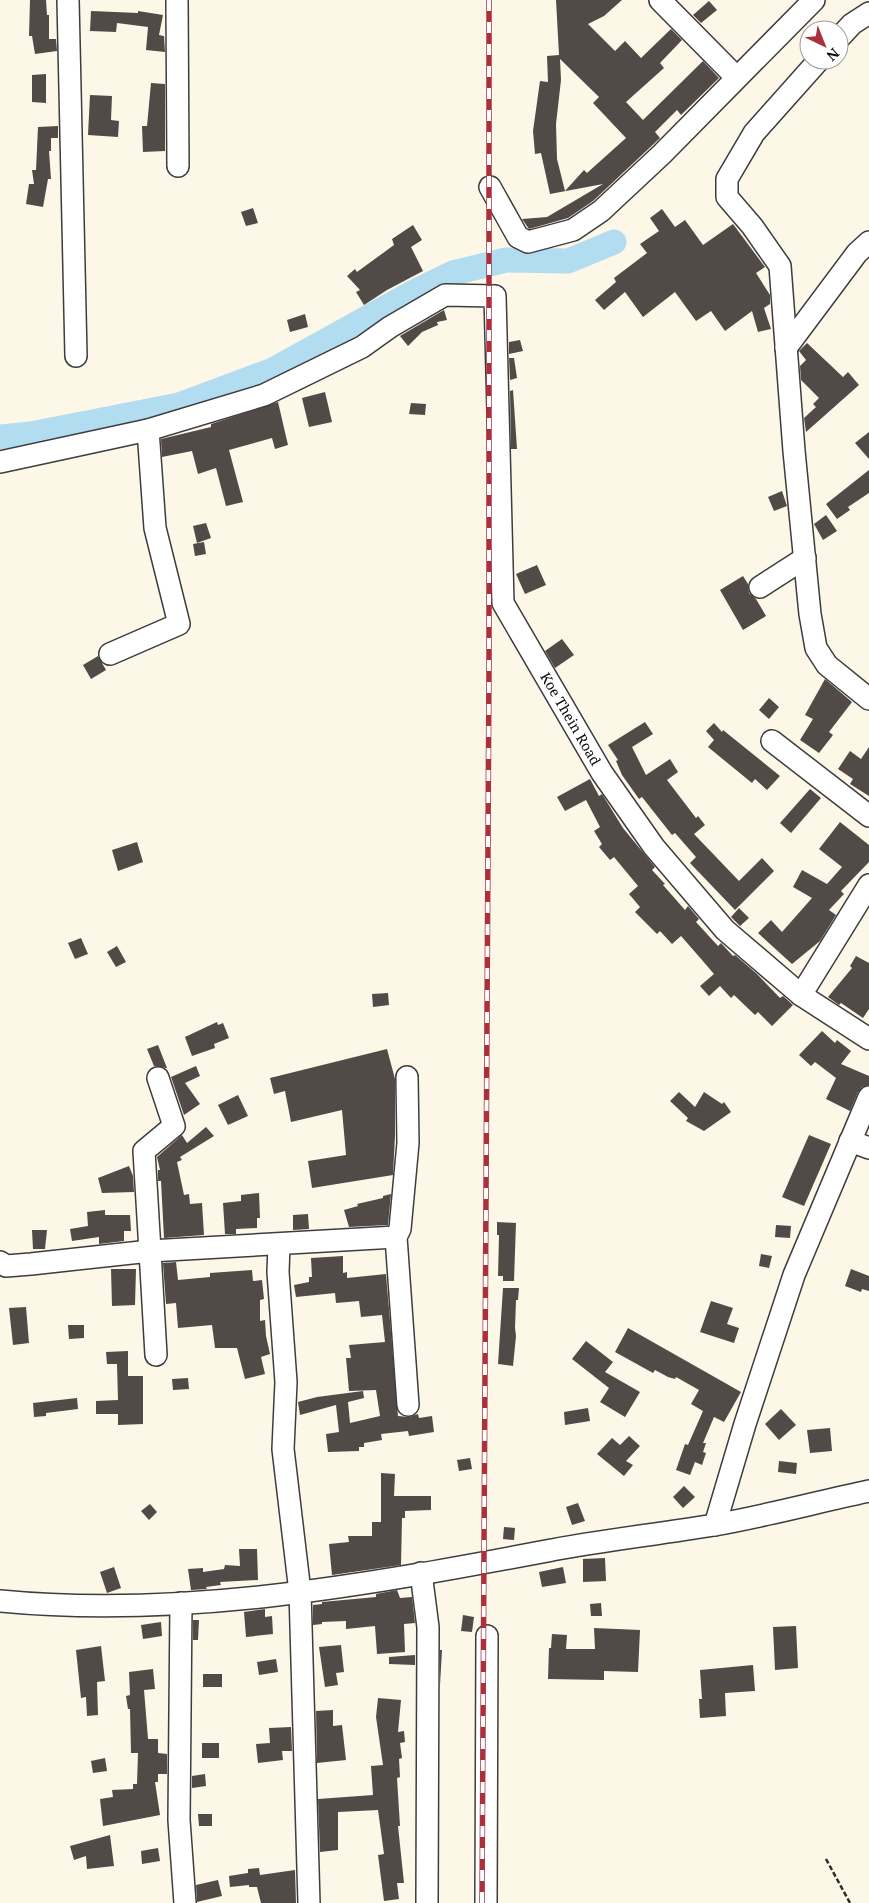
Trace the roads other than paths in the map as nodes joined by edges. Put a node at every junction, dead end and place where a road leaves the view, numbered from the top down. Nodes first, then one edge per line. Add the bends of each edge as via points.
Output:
1 (68, 0) edge
2 (177, 0) edge
3 (660, 0) edge
4 (814, 0) edge
5 (869, 14) edge
6 (849, 27) edge
7 (811, 70) edge
8 (736, 77) junction
9 (178, 166) dead end
10 (490, 187) dead end
11 (865, 254) edge
12 (786, 348) junction
13 (76, 356) dead end
14 (148, 430) junction
15 (0, 462) edge
16 (805, 558) junction
17 (760, 587) dead end
18 (110, 654) dead end
19 (869, 699) edge
20 (772, 741) dead end
21 (869, 816) edge
22 (869, 886) edge
23 (801, 995) junction
24 (869, 1039) edge
25 (407, 1077) dead end
26 (158, 1078) dead end
27 (869, 1096) edge
28 (860, 1144) edge
29 (396, 1237) junction
30 (279, 1245) junction
31 (150, 1251) junction
32 (0, 1262) edge
33 (156, 1356) dead end
34 (408, 1406) dead end
35 (869, 1491) edge
36 (715, 1525) junction
37 (422, 1573) junction
38 (300, 1592) junction
39 (0, 1601) edge
40 (181, 1603) junction
41 (487, 1636) dead end
42 (185, 1903) edge
43 (309, 1903) edge
44 (427, 1903) edge
45 (486, 1903) edge

1 - 13 street
2 - 9 street
3 - 8 street
4 - 8 street
5 - 6 street
7 - 12 street via 754,133 727,179 726,197 752,226 780,266
8 - 10 street via 662,154 601,211 573,230 528,242 518,237
11 - 12 street
12 - 16 street
14 - 15 street
14 - 18 street via 154,528 179,624
14 - 23 street, Koe Thein Road via 272,391 362,347 445,295 495,296 503,603 602,773 654,848 725,930
16 - 17 street
16 - 19 street via 816,648 827,665
20 - 21 street
22 - 23 street
23 - 24 street, Koe Thein Road
25 - 29 street via 408,1143 400,1229
26 - 31 street via 174,1126 144,1150
27 - 28 street
28 - 36 street via 794,1275 744,1424
29 - 30 street
29 - 34 street
30 - 31 street
30 - 38 street via 286,1382 283,1449
31 - 32 street via 6,1266
31 - 33 street
35 - 36 street
36 - 37 street
37 - 38 street
37 - 44 street via 428,1627
38 - 40 street
38 - 43 street
39 - 40 street via 58,1606
40 - 42 street via 179,1820
41 - 45 street

